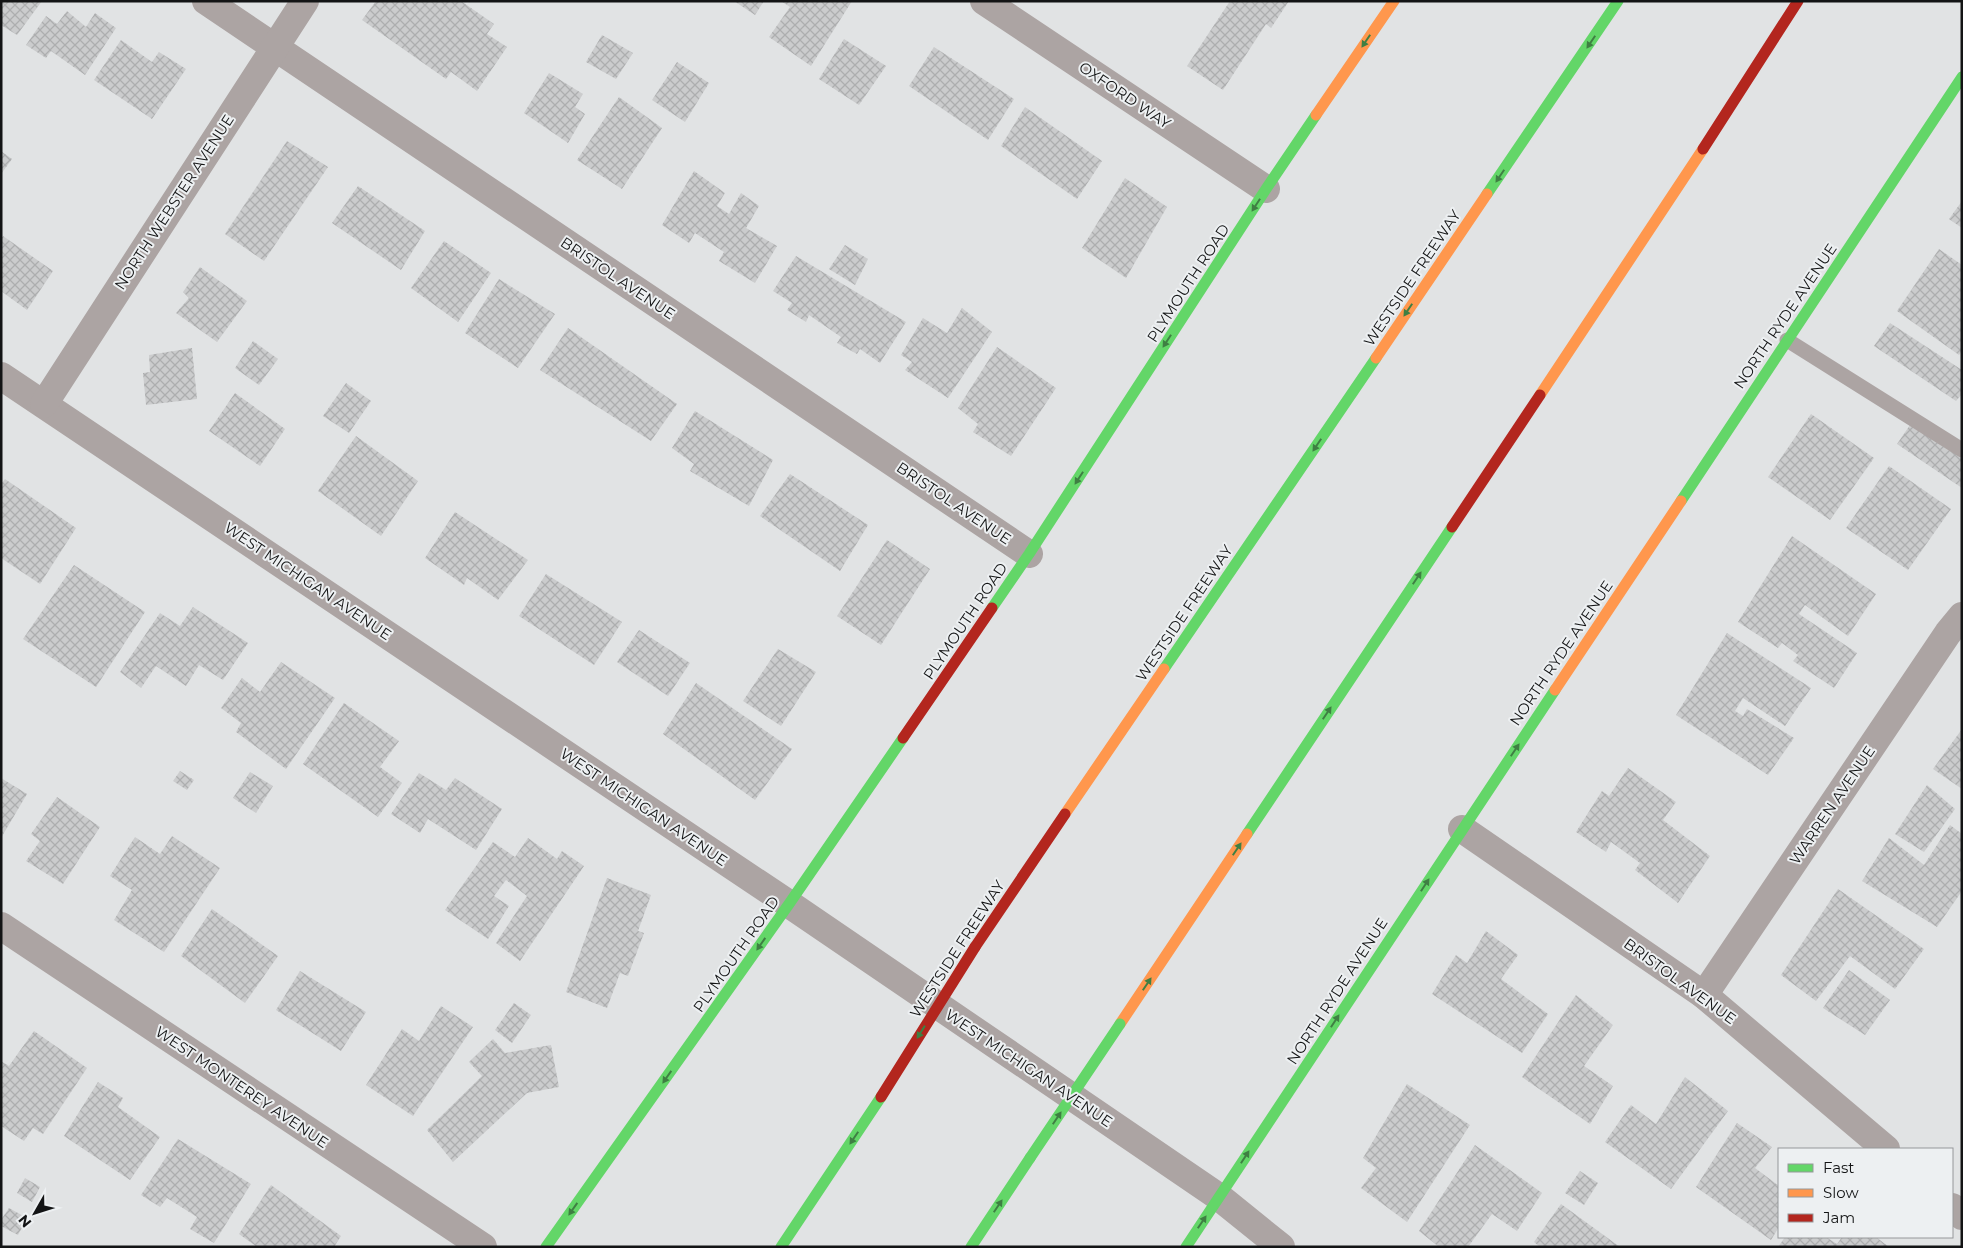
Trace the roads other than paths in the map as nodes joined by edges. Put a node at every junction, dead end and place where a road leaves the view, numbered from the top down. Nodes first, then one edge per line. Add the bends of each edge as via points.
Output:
1 (206, 1) edge
2 (305, 1) edge
3 (984, 1) edge
4 (1394, 1) edge
5 (1618, 1) edge
6 (1798, 1) edge
7 (274, 48) junction
8 (1961, 78) edge
9 (1266, 189) junction
10 (1787, 340) junction
11 (1, 376) edge
12 (44, 404) junction
13 (1962, 450) edge
14 (1029, 554) junction
15 (1962, 616) edge
16 (1462, 830) junction
17 (789, 904) junction
18 (1, 926) edge
19 (1704, 995) junction
20 (1885, 1148) edge
21 (1218, 1197) junction
22 (483, 1247) edge
23 (546, 1247) edge
24 (781, 1247) edge
25 (971, 1247) edge
26 (1186, 1247) edge
27 (1281, 1247) edge

1 - 7 street, BRISTOL AVENUE
2 - 7 street, NORTH WEBSTER AVENUE
3 - 9 street, OXFORD WAY
4 -> 9 main road, PLYMOUTH ROAD
5 -> 24 main road, WESTSIDE FREEWAY, bridge via 975,946 881,1097
25 -> 6 main road, bridge via 1665,207
7 - 12 street, NORTH WEBSTER AVENUE
7 - 14 street, BRISTOL AVENUE
8 - 10 main road, NORTH RYDE AVENUE
9 -> 14 main road, PLYMOUTH ROAD
10 - 13 lane
16 -> 10 main road, NORTH RYDE AVENUE
11 - 12 street, WEST MICHIGAN AVENUE
12 - 17 street, WEST MICHIGAN AVENUE
14 - 17 main road, PLYMOUTH ROAD
15 - 19 street, WARREN AVENUE
16 - 19 street, BRISTOL AVENUE
21 -> 16 main road, NORTH RYDE AVENUE
17 - 21 street, WEST MICHIGAN AVENUE
17 -> 23 main road, PLYMOUTH ROAD
18 - 22 street, WEST MONTEREY AVENUE
19 - 20 street, BRISTOL AVENUE
26 -> 21 main road, NORTH RYDE AVENUE
21 - 27 street, WEST MICHIGAN AVENUE

